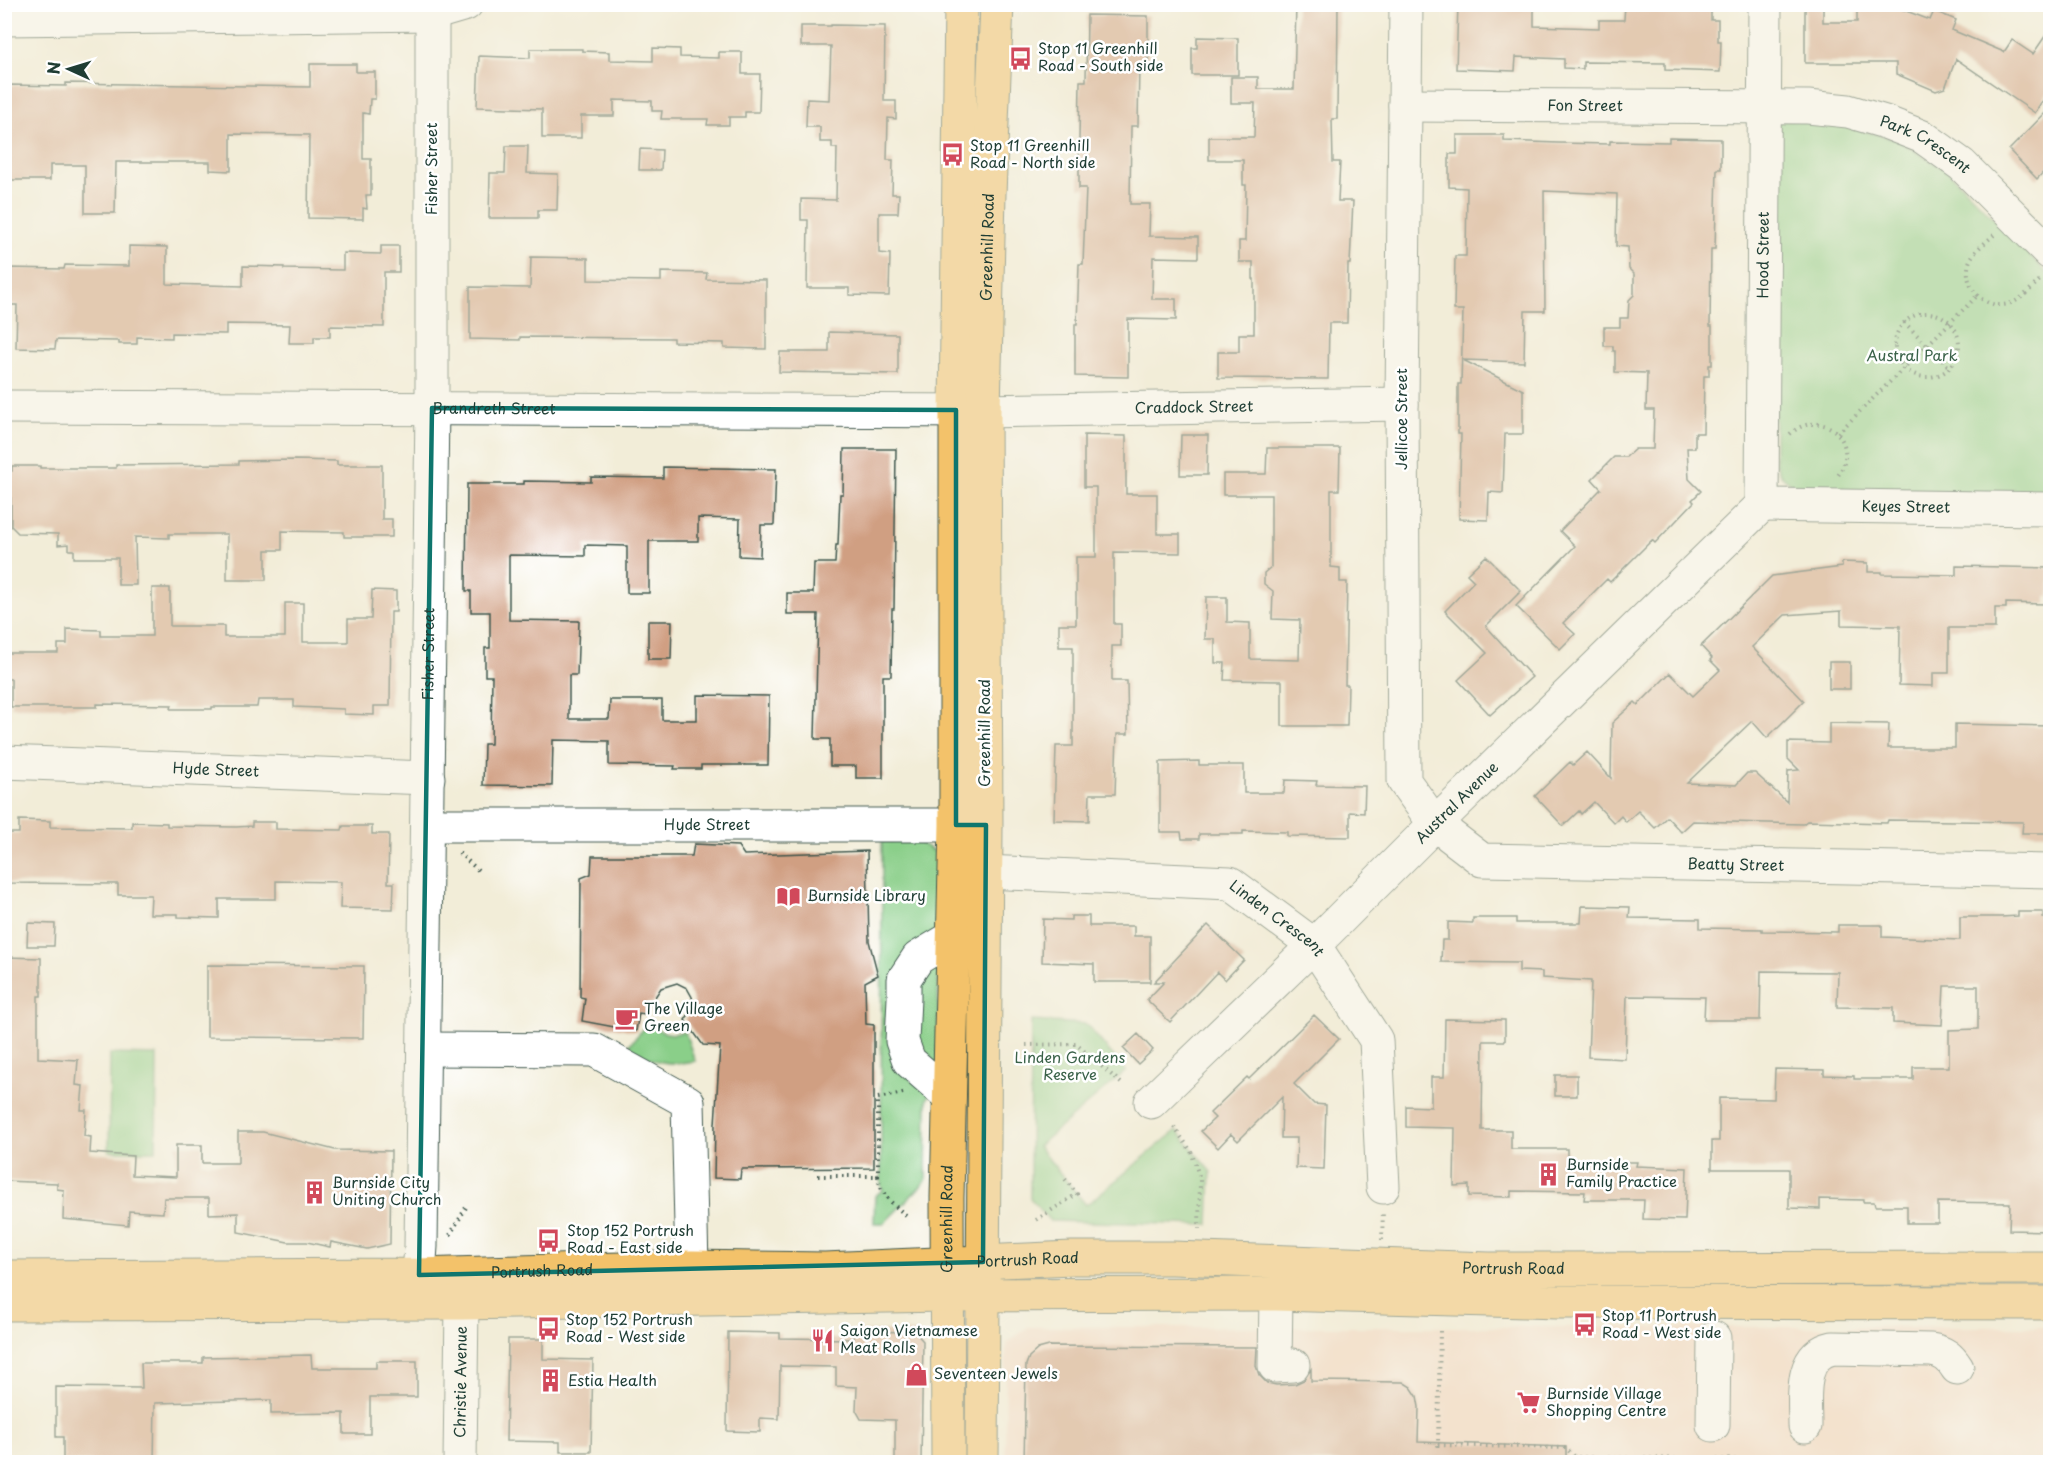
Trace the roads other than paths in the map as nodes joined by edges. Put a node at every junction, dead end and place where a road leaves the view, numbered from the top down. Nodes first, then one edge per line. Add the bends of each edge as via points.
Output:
1 (466, 4) edge
2 (961, 4) edge
3 (997, 4) edge
4 (1406, 4) edge
5 (1765, 4) edge
6 (432, 10) edge
7 (4, 20) edge
8 (1405, 105) junction
9 (1764, 107) junction
10 (2046, 248) edge
11 (1402, 404) junction
12 (4, 407) edge
13 (432, 408) junction
14 (970, 410) junction
15 (1762, 505) junction
16 (2050, 509) edge
17 (4, 762) edge
18 (428, 778) junction
19 (1435, 824) junction
20 (428, 825) junction
21 (971, 825) junction
22 (2050, 871) edge
23 (985, 872) junction
24 (953, 938) junction
25 (1314, 945) junction
26 (424, 1049) junction
27 (948, 1095) junction
28 (1151, 1102) dead end
29 (1383, 1187) road end
30 (983, 1262) junction
31 (692, 1267) junction
32 (2050, 1268) edge
33 (4, 1277) edge
34 (947, 1279) junction
35 (412, 1289) junction
36 (1276, 1294) junction
37 (982, 1295) junction
38 (462, 1303) junction
39 (2050, 1303) edge
40 (4, 1304) edge
41 (1713, 1338) dead end
42 (1293, 1365) dead end
43 (1957, 1368) dead end
44 (1715, 1425) dead end
45 (1805, 1426) dead end
46 (460, 1462) edge
47 (948, 1462) edge
48 (982, 1462) edge

1 - 6 street
2 - 14 main road, Greenhill Road
3 - 14 main road, Greenhill Road via 989,194
4 - 8 street, Jellicoe Street
5 - 9 street, Hood Street
6 - 7 street
6 - 13 street, Fisher Street
8 - 9 street, Fon Street
8 - 11 street, Jellicoe Street
9 - 10 street, Park Crescent via 1848,111 1923,137 1962,165
9 - 15 street, Hood Street
11 - 14 street, Craddock Street
11 - 19 street, Jellicoe Street via 1404,781
12 - 13 street, Brandreth Street
13 - 14 street, Brandreth Street
13 - 18 street, Fisher Street
14 - 21 main road, Greenhill Road
15 - 16 street, Keyes Street
15 - 19 street, Austral Avenue
17 - 18 street, Hyde Street
18 - 20 street, Fisher Street
19 - 22 street, Beatty Street via 1482,860
19 - 25 street, Austral Avenue
20 - 21 street, Hyde Street
20 - 26 street, Fisher Street
21 - 23 main road, Greenhill Road
21 - 24 main road, Greenhill Road
23 - 25 street, Linden Crescent via 1230,883
23 - 30 main road, Greenhill Road
24 - 27 main road, Greenhill Road
24 - 27 street via 918,958 904,979 902,1041 909,1061
25 - 28 street, Austral Avenue
25 - 29 street, Linden Crescent via 1376,1040
26 - 31 street via 594,1050 688,1102
26 - 35 street, Fisher Street via 422,1246
27 - 34 main road, Greenhill Road
30 - 32 main road, Portrush Road via 1173,1258 1489,1269
30 - 34 main road, Portrush Road
30 - 37 main road, Greenhill Road
31 - 34 main road, Portrush Road via 825,1269
31 - 35 main road, Portrush Road
33 - 35 main road, Portrush Road
34 - 37 main road, Portrush Road
34 - 38 main road, Portrush Road
34 - 47 main road, Greenhill Road
35 - 38 main road, Portrush Road
35 - 40 main road, Portrush Road
36 - 37 main road, Portrush Road
36 - 39 main road, Portrush Road via 1557,1302
36 - 42 street via 1275,1366
37 - 48 main road, Greenhill Road
38 - 46 street, Christie Avenue
41 - 44 street
43 - 45 street via 1944,1353 1931,1350 1824,1350 1800,1368 1805,1379

